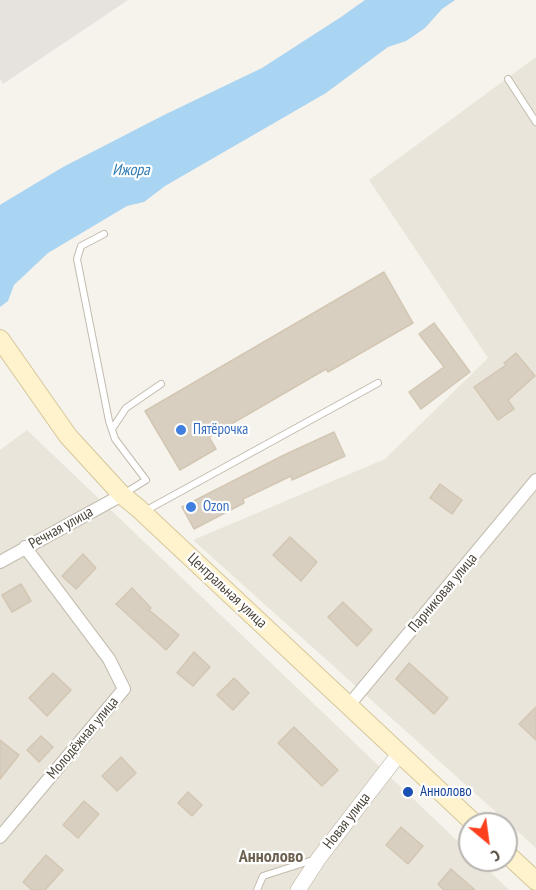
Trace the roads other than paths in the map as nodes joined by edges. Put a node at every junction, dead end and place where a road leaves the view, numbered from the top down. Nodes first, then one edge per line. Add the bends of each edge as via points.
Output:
1 (508, 79) dead end
2 (536, 122) edge
3 (104, 234) dead end
4 (0, 339) edge
5 (378, 383) dead end
6 (162, 384) dead end
7 (112, 429) junction
8 (536, 480) edge
9 (122, 495) junction
10 (143, 513) junction
11 (25, 548) junction
12 (0, 562) edge
13 (349, 705) junction
14 (399, 754) junction
15 (462, 812) edge
16 (0, 837) edge
17 (319, 858) junction
18 (518, 864) edge
19 (536, 881) edge
20 (257, 890) edge
21 (298, 890) edge

1 - 2 lane
3 - 7 lane via 81,246 77,259
4 - 9 main road, Центральная улица via 68,436
5 - 10 lane
6 - 7 lane via 126,408
7 - 9 lane via 146,480
8 - 13 street, Парниковая улица
9 - 10 main road, Центральная улица
9 - 11 street, Речная улица
10 - 13 main road, Центральная улица
11 - 12 street, Речная улица
11 - 16 street, Молодёжная улица via 109,659 124,689
13 - 14 main road, Центральная улица
14 - 15 main road, Центральная улица
14 - 17 street, Новая улица
17 - 20 lane via 263,876
17 - 21 street, Новая улица
18 - 19 main road

